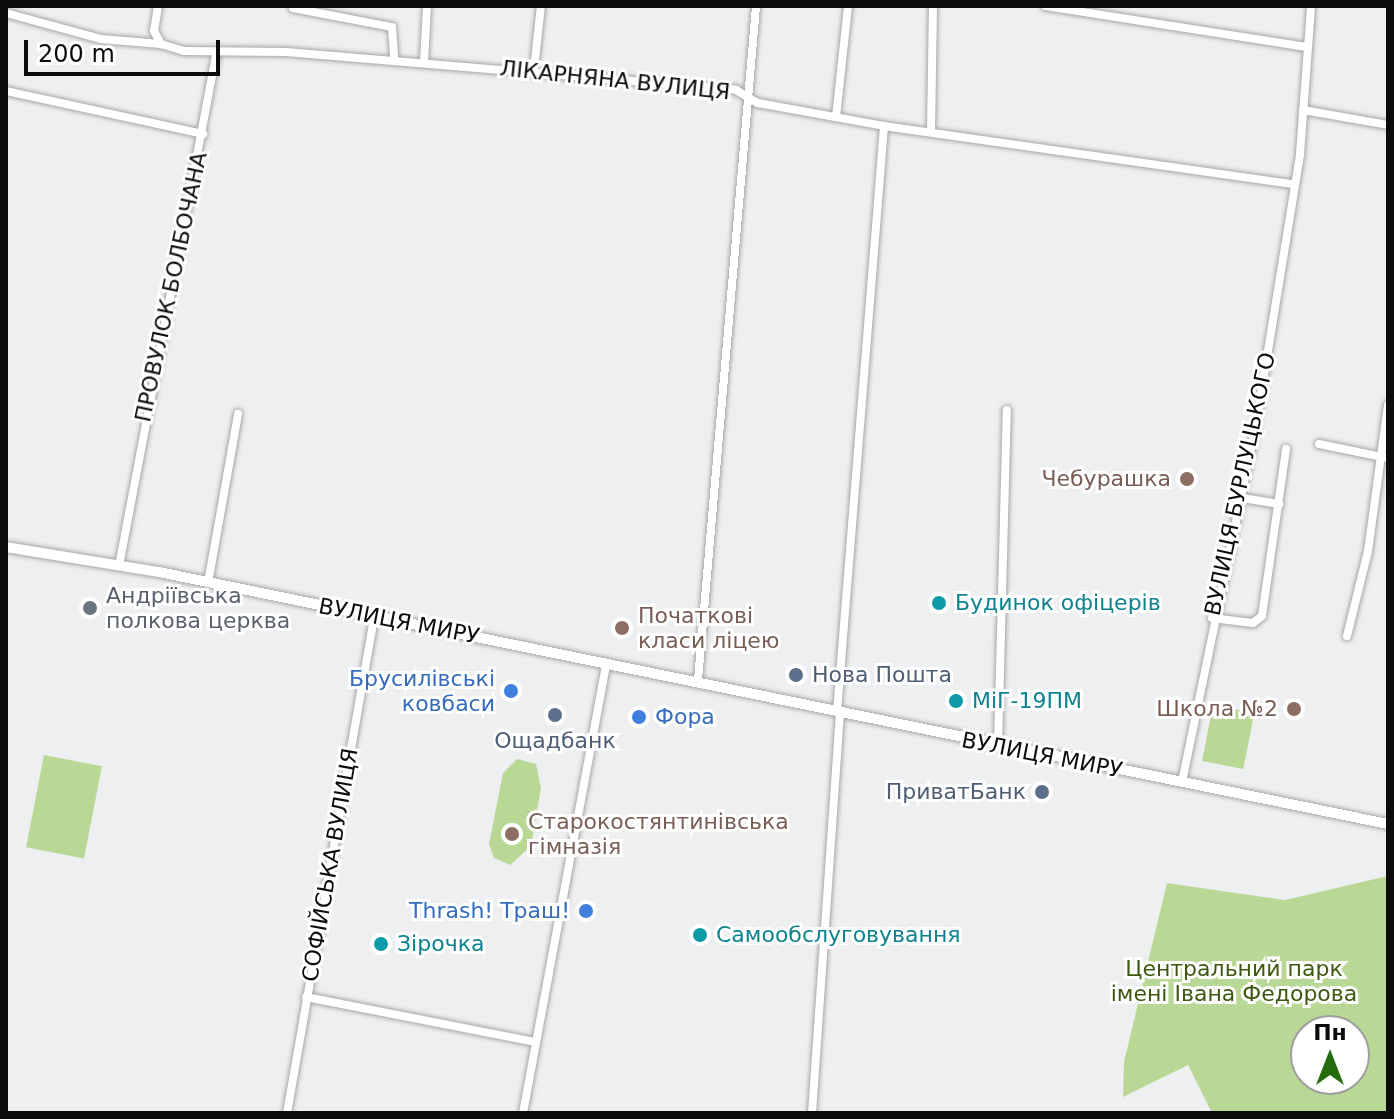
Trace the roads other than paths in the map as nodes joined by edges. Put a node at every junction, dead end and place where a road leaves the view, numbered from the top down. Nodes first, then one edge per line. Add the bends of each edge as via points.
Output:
1 (158, 6) edge
2 (427, 6) edge
3 (541, 6) edge
4 (756, 6) edge
5 (848, 6) edge
6 (933, 6) edge
7 (1045, 6) edge
8 (1311, 6) edge
9 (293, 8) dead end
10 (6, 13) edge
11 (161, 44) junction
12 (1306, 47) junction
13 (216, 55) junction
14 (394, 59) junction
15 (424, 62) junction
16 (534, 69) junction
17 (6, 91) edge
18 (747, 97) junction
19 (1303, 110) junction
20 (836, 117) junction
21 (1388, 125) edge
22 (884, 126) junction
23 (931, 132) junction
24 (203, 134) junction
25 (1294, 184) junction
26 (1388, 405) edge
27 (1007, 410) dead end
28 (238, 414) dead end
29 (1319, 444) dead end
30 (1286, 449) dead end
31 (1386, 458) edge
32 (1236, 497) junction
33 (1279, 504) junction
34 (6, 547) edge
35 (119, 566) junction
36 (208, 583) junction
37 (374, 618) junction
38 (1212, 618) junction
39 (1347, 636) dead end
40 (606, 663) junction
41 (698, 680) junction
42 (839, 713) junction
43 (998, 747) junction
44 (1182, 782) junction
45 (1388, 824) edge
46 (306, 997) junction
47 (535, 1042) junction
48 (287, 1113) edge
49 (523, 1113) edge
50 (812, 1113) edge

1 - 11 street via 154,31
2 - 15 street
3 - 16 street
4 - 18 street
5 - 20 street
6 - 23 street
7 - 12 street
8 - 12 street, ВУЛИЦЯ БУРЛУЦЬКОГО
9 - 14 street via 392,27
10 - 11 street, ЛІКАРНЯНА ВУЛИЦЯ via 101,39
11 - 13 street, ЛІКАРНЯНА ВУЛИЦЯ
12 - 19 street, ВУЛИЦЯ БУРЛУЦЬКОГО
13 - 14 street, ЛІКАРНЯНА ВУЛИЦЯ
13 - 24 street, ПРОВУЛОК БОЛБОЧАНА
14 - 15 street, ЛІКАРНЯНА ВУЛИЦЯ
15 - 16 street, ЛІКАРНЯНА ВУЛИЦЯ
16 - 18 street, ЛІКАРНЯНА ВУЛИЦЯ
17 - 24 street
18 - 20 street, ЛІКАРНЯНА ВУЛИЦЯ
18 - 41 street
19 - 21 street
19 - 25 street, ВУЛИЦЯ БУРЛУЦЬКОГО
20 - 22 street, ЛІКАРНЯНА ВУЛИЦЯ
22 - 23 street, ЛІКАРНЯНА ВУЛИЦЯ
22 - 42 street
23 - 25 street, ЛІКАРНЯНА ВУЛИЦЯ
24 - 35 street, ПРОВУЛОК БОЛБОЧАНА via 154,354 139,481
25 - 32 street, ВУЛИЦЯ БУРЛУЦЬКОГО via 1255,430
26 - 31 street
27 - 43 street
28 - 36 street
29 - 31 street
30 - 33 street
31 - 39 street
32 - 33 street
32 - 38 street, ВУЛИЦЯ БУРЛУЦЬКОГО
33 - 38 street via 1262,616 1253,623
34 - 35 main road, ВУЛИЦЯ МИРУ
35 - 36 main road, ВУЛИЦЯ МИРУ
36 - 37 main road, ВУЛИЦЯ МИРУ
37 - 40 main road, ВУЛИЦЯ МИРУ
37 - 46 street, СОФІЙСЬКА ВУЛИЦЯ
38 - 44 street, ВУЛИЦЯ БУРЛУЦЬКОГО
40 - 41 main road, ВУЛИЦЯ МИРУ
40 - 47 street
41 - 42 main road, ВУЛИЦЯ МИРУ
42 - 43 main road, ВУЛИЦЯ МИРУ
42 - 50 street
43 - 44 main road, ВУЛИЦЯ МИРУ
44 - 45 main road, ВУЛИЦЯ МИРУ
46 - 47 street
46 - 48 street, СОФІЙСЬКА ВУЛИЦЯ
47 - 49 street

